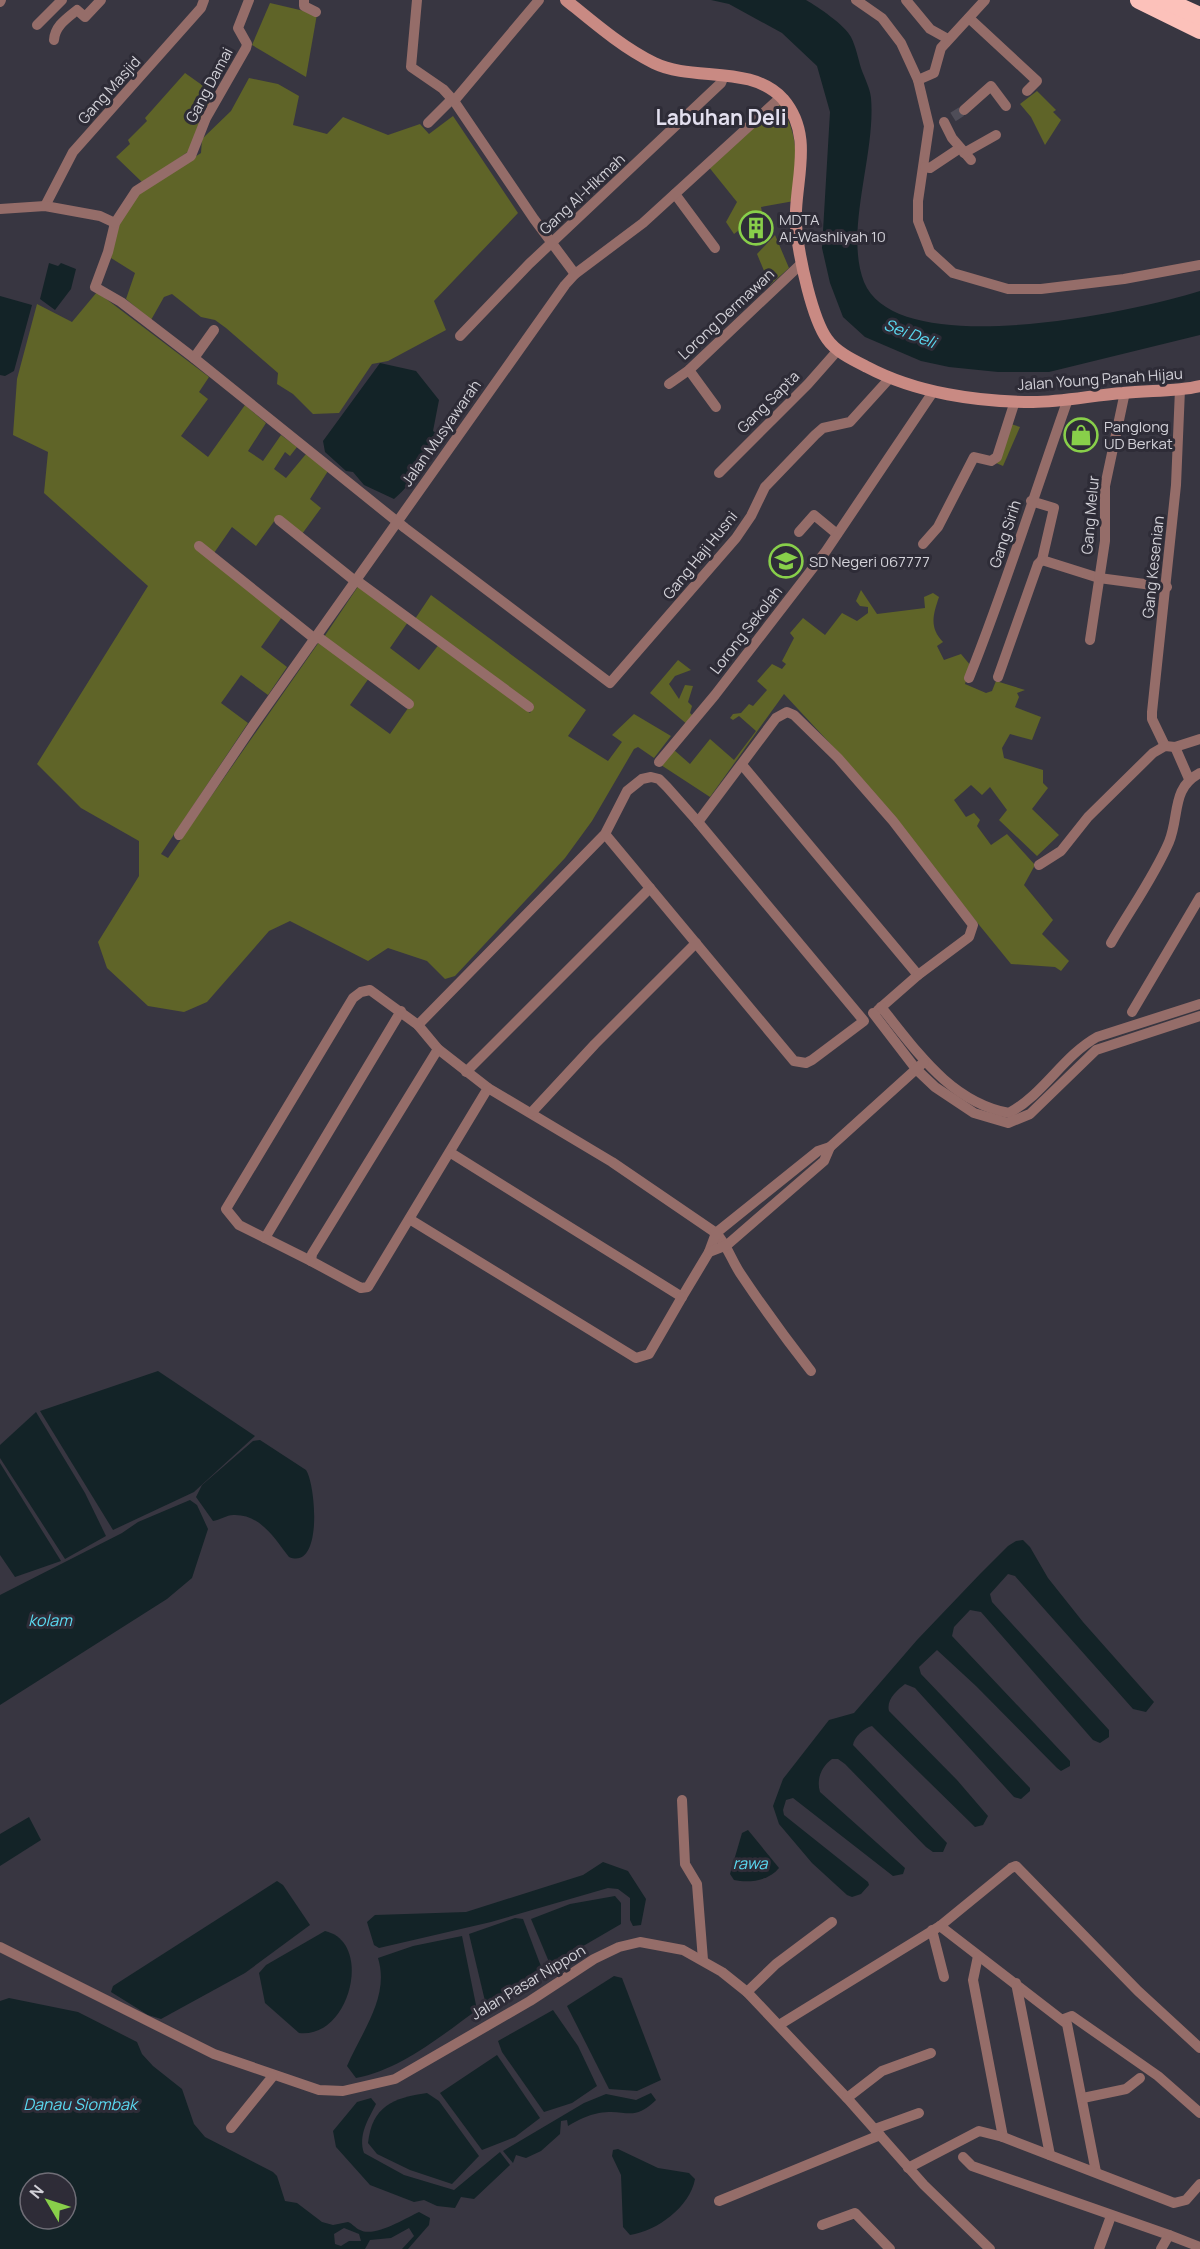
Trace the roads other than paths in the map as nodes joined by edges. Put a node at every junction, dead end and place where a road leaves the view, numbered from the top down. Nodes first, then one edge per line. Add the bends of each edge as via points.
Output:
1 (62, 0) edge
2 (101, 0) edge
3 (204, 0) edge
4 (249, 0) edge
5 (304, 0) edge
6 (417, 0) edge
7 (539, 0) edge
8 (566, 0) edge
9 (856, 0) edge
10 (906, 0) edge
11 (986, 0) edge
12 (1139, 0) edge
13 (1164, 0) edge
14 (316, 12) dead end
15 (1200, 16) edge
16 (969, 18) junction
17 (37, 25) dead end
18 (1200, 30) edge
19 (948, 39) junction
20 (54, 40) dead end
21 (724, 76) junction
22 (918, 80) junction
23 (1027, 91) dead end
24 (781, 98) junction
25 (454, 101) junction
26 (1006, 106) dead end
27 (964, 110) tunnel mouth
28 (428, 123) dead end
29 (929, 126) junction
30 (996, 135) dead end
31 (965, 154) junction
32 (925, 167) junction
33 (675, 194) junction
34 (45, 206) junction
35 (0, 209) edge
36 (115, 223) junction
37 (552, 242) junction
38 (715, 248) dead end
39 (802, 263) junction
40 (1200, 265) edge
41 (575, 274) junction
42 (214, 330) dead end
43 (460, 336) dead end
44 (838, 350) junction
45 (194, 358) junction
46 (689, 370) junction
47 (889, 379) junction
48 (669, 384) dead end
49 (1200, 386) edge
50 (1180, 389) junction
51 (933, 392) junction
52 (1125, 392) junction
53 (1068, 399) junction
54 (1015, 401) junction
55 (716, 407) dead end
56 (719, 473) dead end
57 (1031, 501) junction
58 (279, 520) dead end
59 (398, 520) junction
60 (799, 532) dead end
61 (837, 534) junction
62 (923, 544) dead end
63 (199, 546) dead end
64 (1042, 560) junction
65 (1099, 578) junction
66 (356, 580) junction
67 (1167, 587) junction
68 (316, 637) junction
69 (1090, 640) dead end
70 (998, 677) dead end
71 (969, 678) dead end
72 (409, 704) dead end
73 (529, 707) dead end
74 (1200, 739) edge
75 (1170, 747) junction
76 (659, 762) dead end
77 (742, 766) junction
78 (1200, 773) edge
79 (1189, 779) junction
80 (698, 822) junction
81 (605, 834) junction
82 (179, 835) dead end
83 (1039, 865) dead end
84 (650, 888) junction
85 (1200, 897) edge
86 (696, 943) junction
87 (1111, 943) dead end
88 (918, 975) junction
89 (1200, 1004) edge
90 (877, 1010) junction
91 (401, 1011) junction
92 (1132, 1012) dead end
93 (1200, 1016) edge
94 (864, 1021) junction
95 (418, 1025) junction
96 (1099, 1042) junction
97 (438, 1049) junction
98 (920, 1065) junction
99 (466, 1072) junction
100 (488, 1088) junction
101 (532, 1112) junction
102 (830, 1147) junction
103 (451, 1153) junction
104 (736, 1216) junction
105 (411, 1220) junction
106 (747, 1228) junction
107 (716, 1233) junction
108 (265, 1238) junction
109 (727, 1245) junction
110 (709, 1252) junction
111 (311, 1261) junction
112 (682, 1297) junction
113 (811, 1371) dead end
114 (682, 1800) dead end
115 (832, 1922) dead end
116 (936, 1928) junction
117 (0, 1947) edge
118 (978, 1956) junction
119 (703, 1960) junction
120 (944, 1977) dead end
121 (1016, 1983) junction
122 (747, 1992) junction
123 (1064, 2019) junction
124 (779, 2025) junction
125 (1200, 2048) edge
126 (931, 2053) dead end
127 (273, 2076) junction
128 (1140, 2078) dead end
129 (847, 2098) junction
130 (1083, 2098) junction
131 (919, 2113) dead end
132 (1200, 2113) edge
133 (231, 2128) dead end
134 (877, 2132) junction
135 (1003, 2137) junction
136 (1050, 2155) junction
137 (963, 2157) dead end
138 (908, 2168) junction
139 (1096, 2172) junction
140 (1200, 2184) edge
141 (719, 2200) dead end
142 (1111, 2216) junction
143 (822, 2225) dead end
144 (1169, 2235) junction
145 (1200, 2247) edge
146 (890, 2249) edge
147 (990, 2249) edge
148 (1099, 2249) edge
149 (1161, 2249) edge

1 - 17 street
2 - 20 street via 89,16 77,10 65,20 56,30
3 - 34 street, Gang Masjid via 192,19 73,152
4 - 36 street, Gang Damai via 238,28 246,48 206,118 194,151 185,162 136,191
5 - 14 street via 304,6
6 - 25 street via 410,63
7 - 25 street
8 - 21 street, Jalan Young Panah Hijau via 655,64
9 - 22 street via 882,18 901,43
10 - 19 street via 930,29
11 - 16 street
12 - 18 highway
13 - 15 highway
16 - 19 street
16 - 23 street via 1037,81
19 - 22 street via 941,48 934,73
21 - 24 street, Jalan Young Panah Hijau via 757,83
21 - 37 street, Gang Al-Hikmah
22 - 29 street
24 - 33 street, Jalan Musyawarah
24 - 39 street, Jalan Young Panah Hijau via 795,117 802,138 796,231
25 - 28 street
25 - 37 street
26 - 27 street via 991,86
29 - 31 street via 948,120
29 - 32 street
30 - 31 street
31 - 32 street
32 - 40 street via 918,201 923,239 940,263 965,279 1008,290 1041,289
33 - 38 street
33 - 41 street, Jalan Musyawarah
34 - 35 street
34 - 36 street via 100,216
36 - 45 street, Gang Damai via 95,287
37 - 41 street
37 - 43 street, Gang Al-Hikmah
39 - 44 street, Jalan Young Panah Hijau via 820,327
39 - 46 street, Lorong Dermawan
41 - 59 street, Jalan Musyawarah
42 - 45 street
44 - 47 street, Jalan Young Panah Hijau
44 - 56 street, Gang Sapta
45 - 59 street
46 - 48 street, Lorong Dermawan
46 - 55 street
47 - 51 street, Jalan Young Panah Hijau
47 - 59 street, Gang Haji Husni via 850,422 823,428 765,487 736,537 610,683
49 - 50 street, Jalan Young Panah Hijau
50 - 52 street, Jalan Young Panah Hijau
50 - 67 street, Gang Kesenian
51 - 54 street, Jalan Young Panah Hijau
51 - 61 street, Lorong Sekolah
52 - 53 street, Jalan Young Panah Hijau
52 - 65 street, Gang Melur via 1106,486 1105,541
53 - 54 street, Jalan Young Panah Hijau
53 - 57 street, Gang Sirih
54 - 62 street via 996,457 991,461 974,457 938,527
57 - 64 street via 1054,508
57 - 71 street, Gang Sirih via 997,609
58 - 66 street
59 - 66 street, Jalan Musyawarah
60 - 61 street via 814,515
61 - 76 street, Lorong Sekolah via 716,695
63 - 68 street
64 - 65 street
64 - 70 street
65 - 67 street
65 - 69 street, Gang Melur
66 - 68 street, Jalan Musyawarah
66 - 73 street
67 - 75 street, Gang Kesenian via 1152,719
68 - 72 street
68 - 82 street, Jalan Musyawarah
74 - 75 street
75 - 79 street, Gang Kesenian
75 - 83 street via 1153,753 1088,817 1061,851
77 - 80 street
77 - 88 street
77 - 88 street via 776,718 787,712 838,758 893,821 973,925 969,937
78 - 79 street
79 - 87 street via 1182,788 1169,841
80 - 81 street via 659,779 651,777 634,785 621,798
80 - 94 street
81 - 84 street
81 - 95 street
84 - 86 street
84 - 99 street
85 - 92 street
86 - 94 street via 787,1055 798,1063 812,1060
86 - 101 street
88 - 90 street
89 - 96 street
90 - 94 street
90 - 98 street
91 - 95 street
91 - 108 street
91 - 108 street via 370,990 353,998 226,1209 232,1220
93 - 96 street
95 - 97 street
96 - 98 street via 1020,1107 996,1116
97 - 99 street
97 - 111 street
98 - 102 street
99 - 100 street
100 - 101 street
100 - 103 street
101 - 107 street via 612,1161
102 - 104 street via 819,1150
102 - 106 street via 824,1161
103 - 105 street
103 - 112 street
104 - 106 street
104 - 107 street
105 - 111 street via 367,1288
105 - 112 street via 636,1358 649,1354
106 - 109 street
107 - 109 street
107 - 110 street
108 - 111 street
109 - 110 street
109 - 113 street via 735,1266
110 - 112 street
114 - 119 street via 685,1864 698,1890
115 - 122 street via 776,1964
116 - 118 street
116 - 120 street
116 - 124 street
116 - 125 street via 1016,1866 1138,1991
117 - 127 street, Jalan Pasar Nippon via 214,2054
118 - 121 street
118 - 135 street via 973,1980
119 - 122 street, Jalan Pasar Nippon
119 - 127 street, Jalan Pasar Nippon via 664,1944 640,1942 619,1947 395,2079 343,2091 319,2090
121 - 123 street
121 - 136 street
122 - 124 street, Jalan Pasar Nippon
123 - 130 street
123 - 132 street via 1072,2016 1158,2076
124 - 129 street, Jalan Pasar Nippon
126 - 129 street via 882,2072
127 - 133 street
128 - 130 street via 1126,2089
129 - 134 street, Jalan Pasar Nippon
130 - 139 street
131 - 134 street
134 - 138 street, Jalan Pasar Nippon
134 - 141 street
135 - 136 street
135 - 138 street via 975,2132
136 - 139 street
137 - 142 street via 972,2166
138 - 147 street, Jalan Pasar Nippon
139 - 140 street via 1174,2203 1186,2200
142 - 144 street
142 - 148 street
143 - 146 street via 855,2213
144 - 145 street
144 - 149 street

